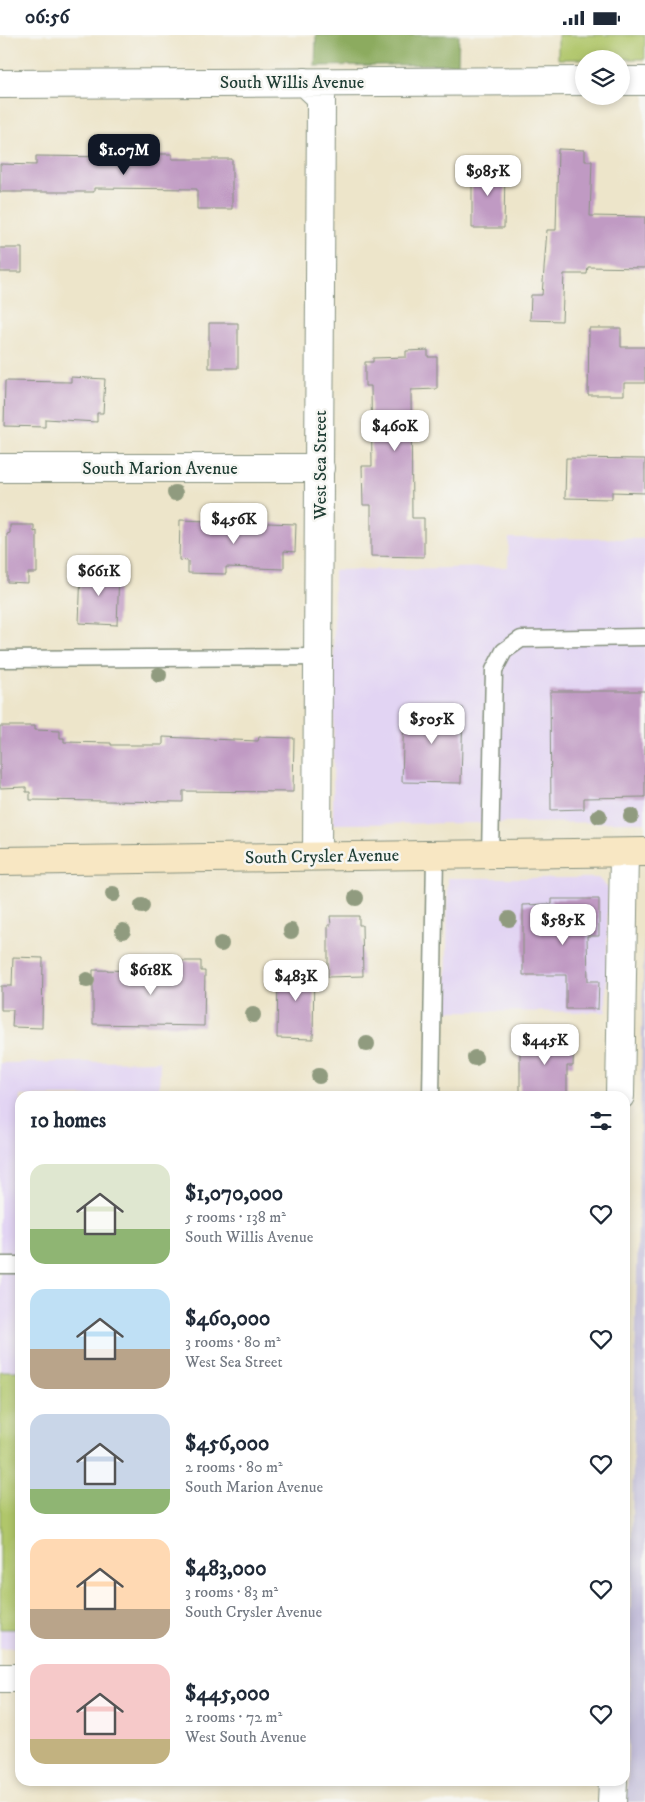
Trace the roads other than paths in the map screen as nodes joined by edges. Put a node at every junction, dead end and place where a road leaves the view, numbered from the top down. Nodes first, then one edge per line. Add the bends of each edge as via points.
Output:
1 (575, 81) edge
2 (630, 81) edge
3 (645, 81) edge
4 (305, 82) junction
5 (0, 84) edge
6 (0, 468) edge
7 (320, 468) junction
8 (645, 637) edge
9 (319, 657) junction
10 (0, 659) edge
11 (635, 853) edge
12 (490, 854) junction
13 (435, 855) junction
14 (317, 856) junction
15 (0, 861) edge
16 (431, 1091) edge
17 (620, 1091) edge
18 (0, 1265) edge
19 (15, 1265) edge
20 (0, 1679) edge
21 (15, 1679) edge
22 (613, 1786) edge
23 (612, 1802) edge

1 - 4 street, South Willis Avenue
2 - 3 street
4 - 5 street, South Willis Avenue
4 - 7 street, West Sea Street via 321,97
6 - 7 street, South Marion Avenue
7 - 9 street, West Sea Street
8 - 12 lane via 521,639 504,651 494,670
9 - 10 lane
9 - 14 street, West Sea Street
11 - 12 main road, South Crysler Avenue
11 - 17 street
12 - 13 main road, South Crysler Avenue
13 - 14 main road, South Crysler Avenue
13 - 16 lane
14 - 15 main road, South Crysler Avenue
18 - 19 lane
20 - 21 street
22 - 23 street

